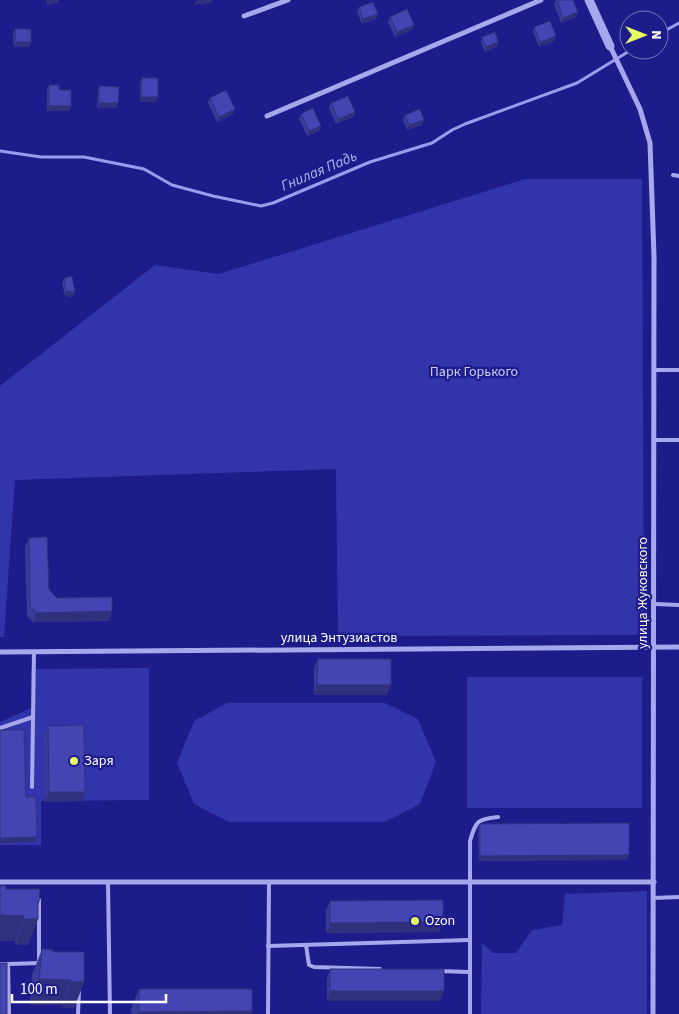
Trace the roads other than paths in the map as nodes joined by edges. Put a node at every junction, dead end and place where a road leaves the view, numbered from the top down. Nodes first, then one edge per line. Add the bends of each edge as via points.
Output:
1 (288, 0) edge
2 (541, 0) edge
3 (589, 0) edge
4 (244, 16) dead end
5 (610, 46) joint
6 (267, 116) dead end
7 (673, 175) dead end
8 (679, 176) edge
9 (654, 370) junction
10 (679, 370) edge
11 (654, 440) junction
12 (679, 440) edge
13 (655, 604) junction
14 (679, 605) edge
15 (655, 647) junction
16 (679, 647) edge
17 (0, 652) edge
18 (34, 652) junction
19 (33, 717) junction
20 (0, 728) edge
21 (32, 787) dead end
22 (498, 817) dead end
23 (0, 882) edge
24 (269, 882) junction
25 (470, 882) junction
26 (654, 882) junction
27 (39, 883) junction
28 (108, 883) junction
29 (679, 897) edge
30 (654, 898) junction
31 (470, 940) junction
32 (306, 945) junction
33 (268, 946) junction
34 (47, 962) edge
35 (39, 963) junction
36 (0, 964) edge
37 (8, 964) junction
38 (382, 969) edge
39 (431, 971) edge
40 (470, 972) junction
41 (79, 985) edge
42 (9, 1014) edge
43 (78, 1014) edge
44 (110, 1014) edge
45 (268, 1014) edge
46 (470, 1014) edge
47 (653, 1014) edge

1 - 4 street
2 - 6 street
3 - 5 street
5 - 9 street, улица Жуковского via 640,109 650,144
7 - 8 lane
9 - 10 lane
9 - 11 street, улица Жуковского
11 - 12 lane
11 - 13 street, улица Жуковского
13 - 14 lane
13 - 15 street, улица Жуковского
15 - 16 street, улица Энтузиастов
15 - 18 street, улица Энтузиастов
15 - 26 street, улица Жуковского
17 - 18 street, улица Энтузиастов
18 - 19 lane
19 - 20 lane
19 - 21 lane
22 - 25 lane via 484,818 474,826 470,841
23 - 27 street
24 - 25 street
24 - 28 street
24 - 33 lane
25 - 26 street
25 - 31 lane
26 - 30 street, улица Жуковского
27 - 28 street
27 - 35 lane
28 - 44 lane
29 - 30 lane
30 - 47 street, улица Жуковского
31 - 32 lane
31 - 40 lane
32 - 33 lane
32 - 38 lane via 307,960 314,967
33 - 45 lane
34 - 35 lane
35 - 37 lane
36 - 37 lane
37 - 42 lane
39 - 40 lane
40 - 46 lane
41 - 43 lane

